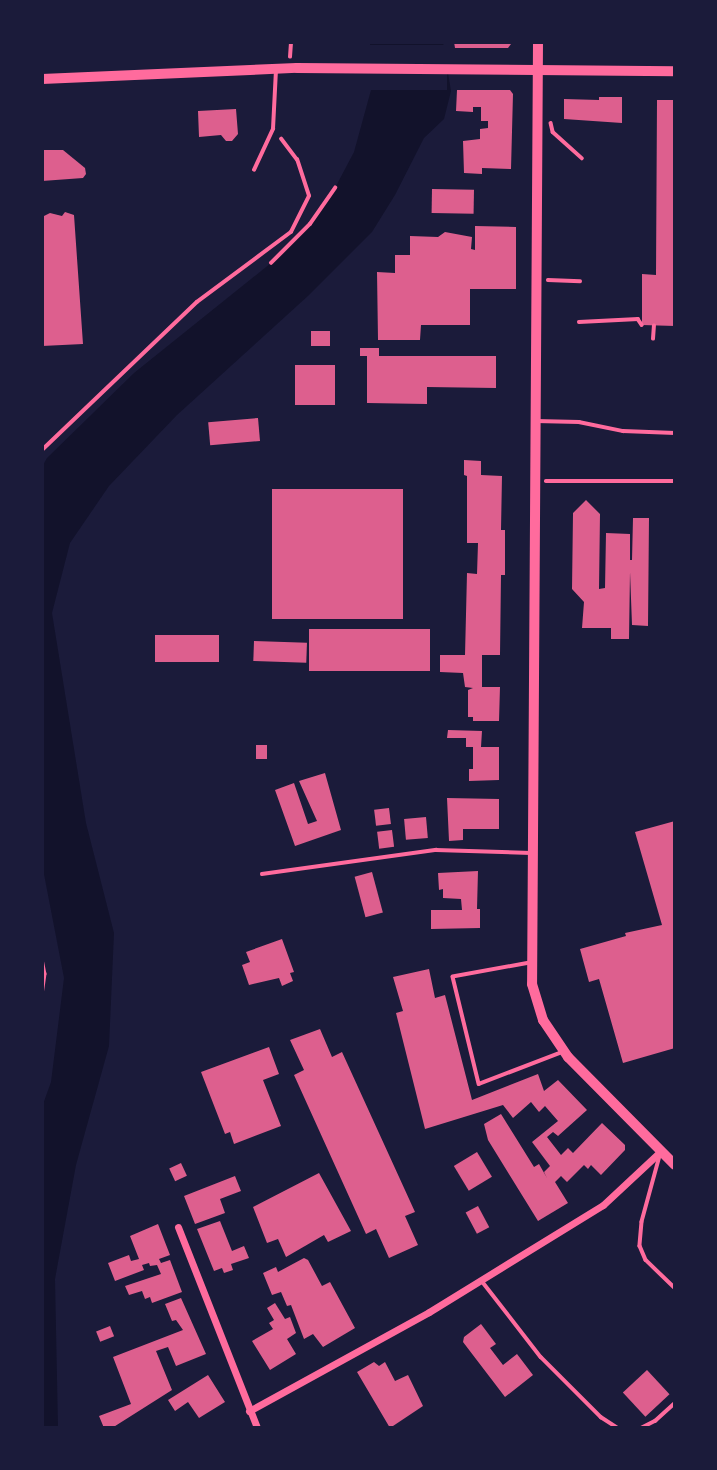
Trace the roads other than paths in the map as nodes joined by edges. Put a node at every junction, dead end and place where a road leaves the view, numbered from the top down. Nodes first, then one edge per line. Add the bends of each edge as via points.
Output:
1 (538, 42) edge
2 (276, 68) junction
3 (538, 70) junction
4 (675, 71) edge
5 (42, 79) edge
6 (254, 170) dead end
7 (534, 421) junction
8 (675, 433) edge
9 (531, 853) junction
10 (262, 874) dead end
11 (530, 963) junction
12 (564, 1052) junction
13 (661, 1151) junction
14 (675, 1165) edge
15 (178, 1227) dead end
16 (482, 1281) junction
17 (675, 1288) edge
18 (675, 1403) edge
19 (249, 1411) junction
20 (257, 1428) edge
21 (618, 1428) edge
22 (641, 1428) edge

1 - 3 street
2 - 3 street
2 - 5 street
2 - 6 lane via 273,129
3 - 4 street
3 - 7 street
7 - 8 lane
7 - 9 street
9 - 10 lane via 436,850
9 - 11 street
11 - 12 street via 543,1020
11 - 12 lane via 453,977 479,1084
12 - 13 street
13 - 14 street
13 - 16 street via 603,1205
13 - 17 lane via 640,1246 646,1261
15 - 19 street
16 - 19 street
16 - 21 lane via 541,1357
18 - 22 lane
19 - 20 street

